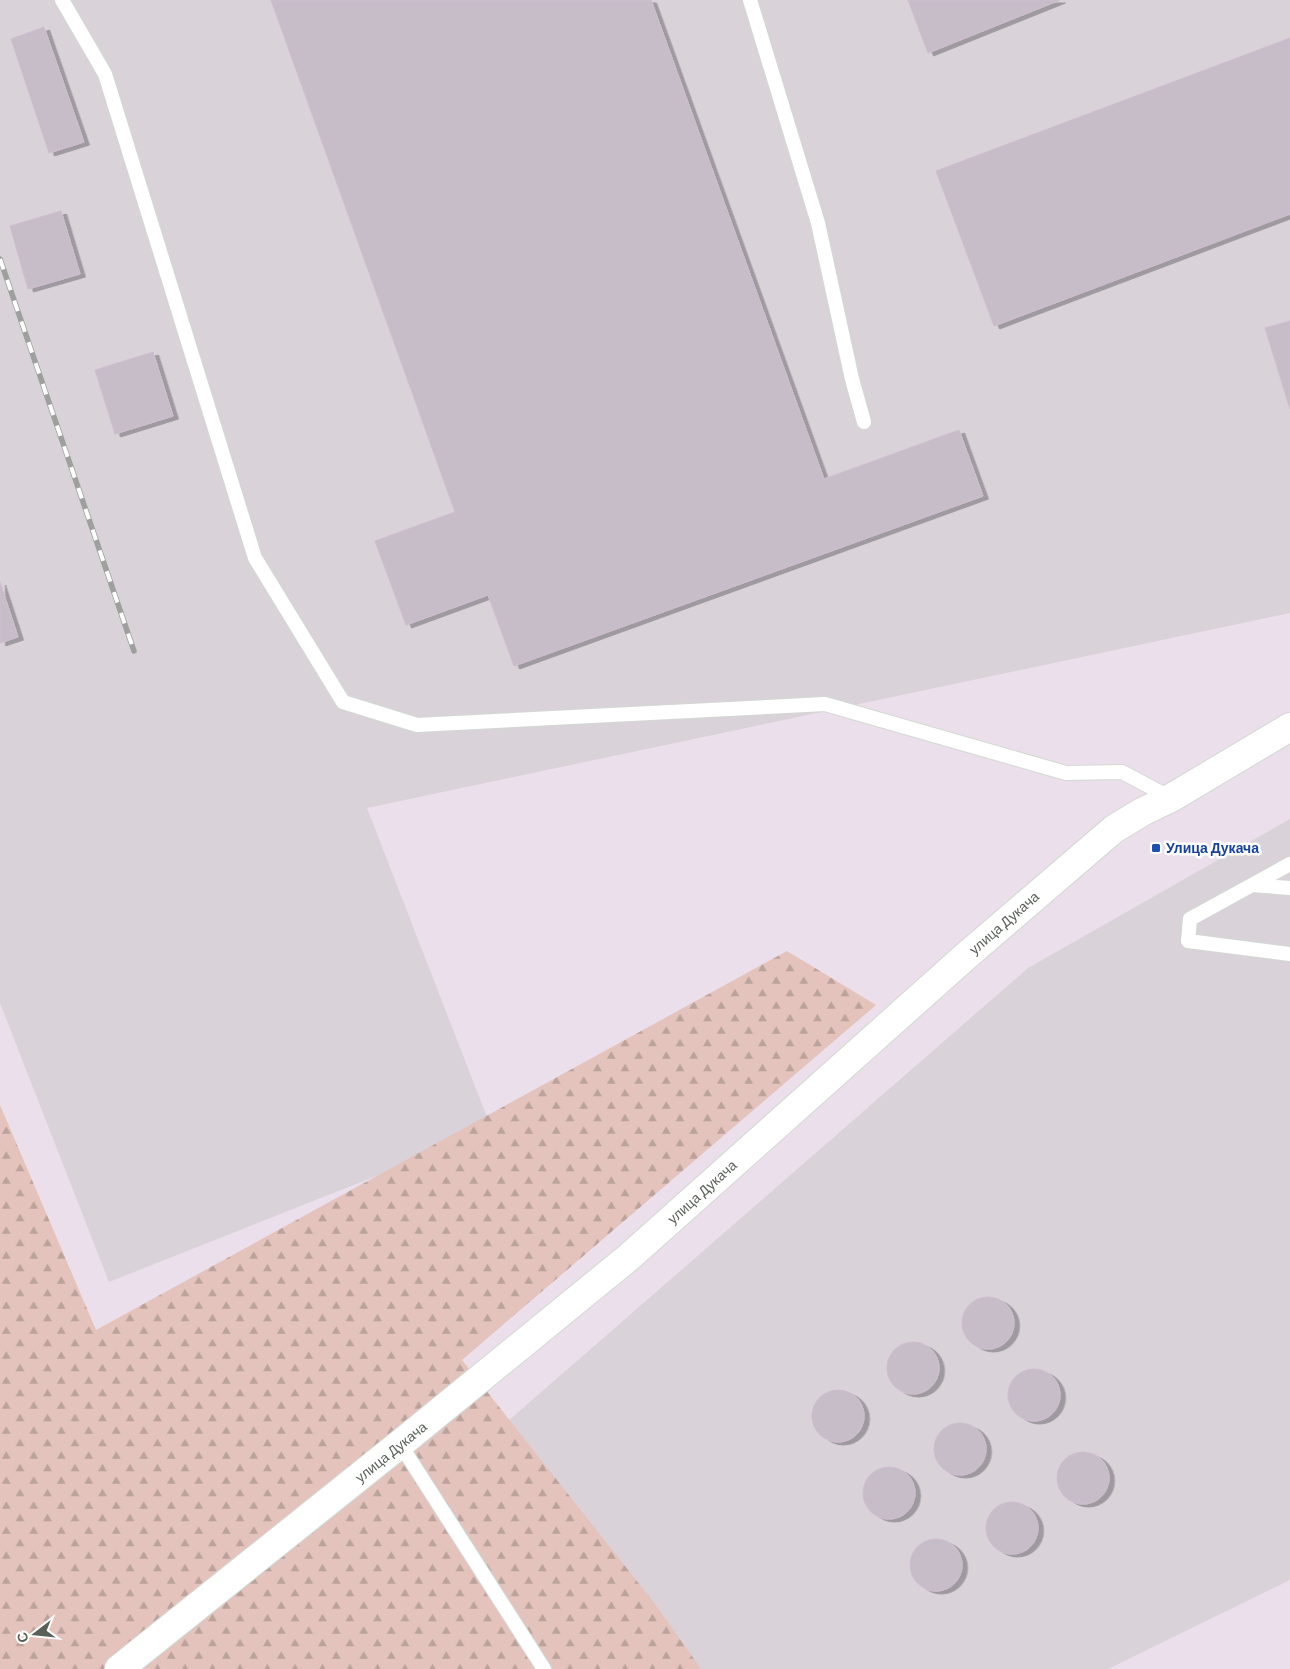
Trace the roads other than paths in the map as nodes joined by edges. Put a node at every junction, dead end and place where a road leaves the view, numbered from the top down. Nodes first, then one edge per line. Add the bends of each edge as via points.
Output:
1 (62, 0) edge
2 (750, 0) edge
3 (864, 422) dead end
4 (1290, 727) edge
5 (1171, 798) junction
6 (1290, 864) edge
7 (1252, 885) junction
8 (1290, 888) edge
9 (1290, 954) edge
10 (400, 1444) junction
11 (119, 1669) edge
12 (544, 1669) edge

1 - 5 lane via 105,74 255,558 343,702 417,726 825,704 1066,774 1122,772
2 - 3 lane via 818,224
4 - 5 street, улица Дукача
5 - 10 street, улица Дукача via 1114,829 966,956 629,1257
6 - 7 lane
7 - 8 lane
7 - 9 lane via 1190,919 1188,941
10 - 11 street, улица Дукача
10 - 12 lane

